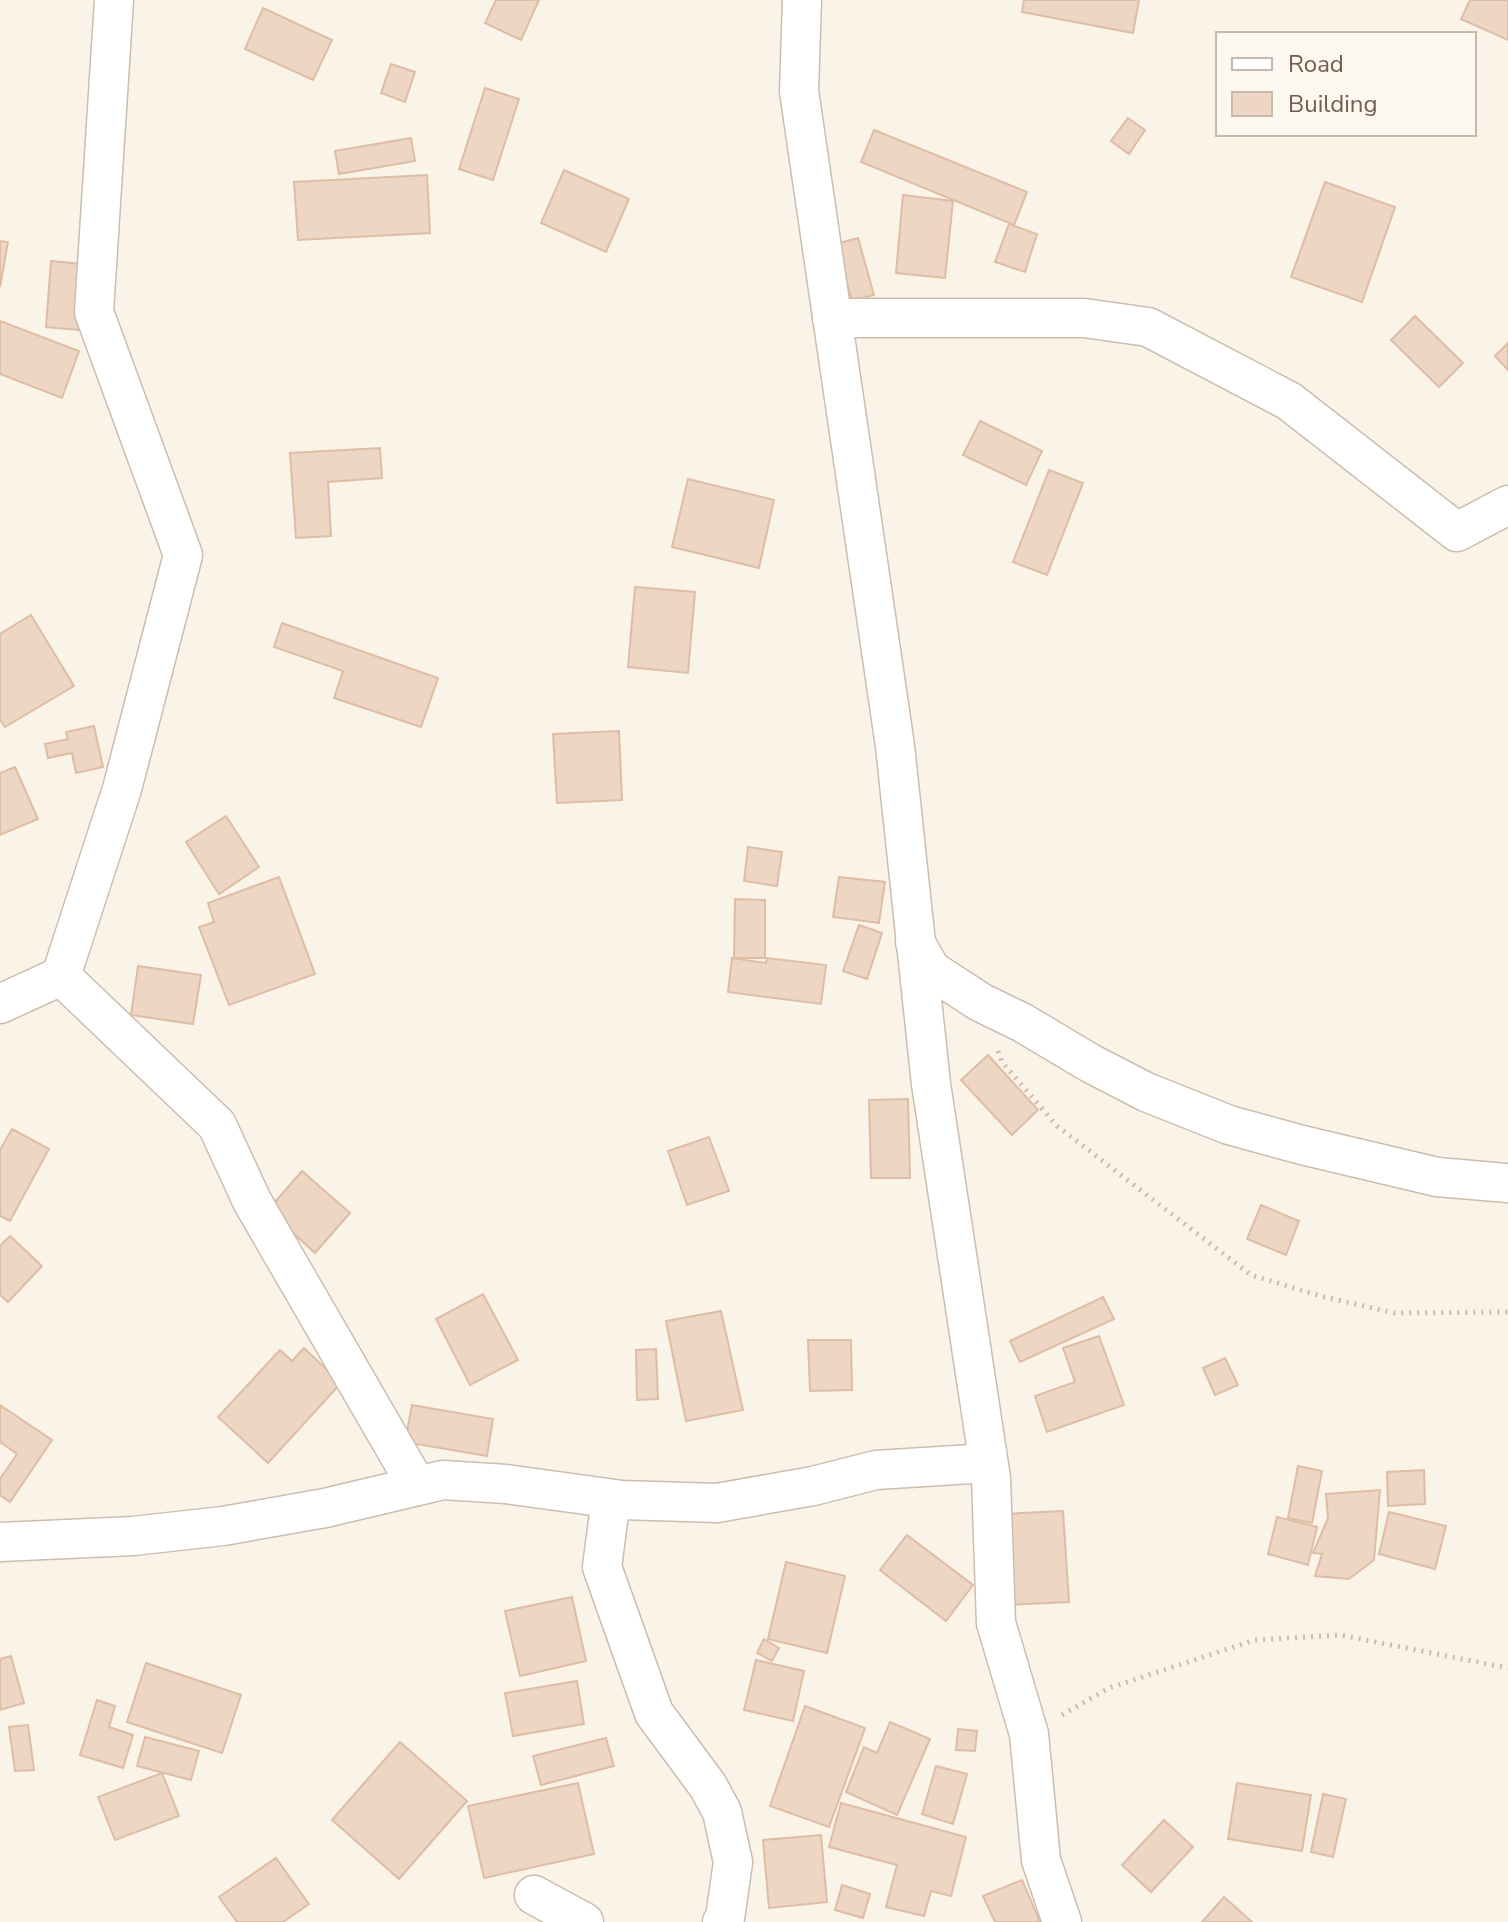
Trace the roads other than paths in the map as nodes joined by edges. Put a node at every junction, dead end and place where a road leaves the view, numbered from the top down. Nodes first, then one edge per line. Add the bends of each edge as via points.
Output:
1 (114, 0) edge
2 (802, 0) edge
3 (832, 318) junction
4 (1508, 505) edge
5 (915, 942) junction
6 (61, 976) junction
7 (0, 1004) edge
8 (1508, 1183) edge
9 (988, 1463) junction
10 (417, 1486) junction
11 (611, 1499) junction
12 (0, 1542) edge
13 (534, 1895) dead end
14 (584, 1922) edge
15 (722, 1922) edge
16 (1062, 1922) edge

1 - 6 street via 94,312 183,555 122,789
2 - 3 street via 799,91
3 - 4 street via 1084,318 1148,327 1289,401 1457,532
3 - 5 street via 895,746
5 - 8 street via 931,970 980,1002 1146,1092 1229,1125 1302,1145 1437,1177
5 - 9 street
6 - 7 street
6 - 10 street via 217,1125 252,1201
9 - 11 street via 876,1470 717,1503
9 - 16 street via 996,1623 1029,1734 1041,1860
10 - 11 street via 443,1480 506,1484
10 - 12 street via 223,1526
11 - 15 street via 602,1567 634,1661 654,1713 722,1812 733,1862
13 - 14 street

